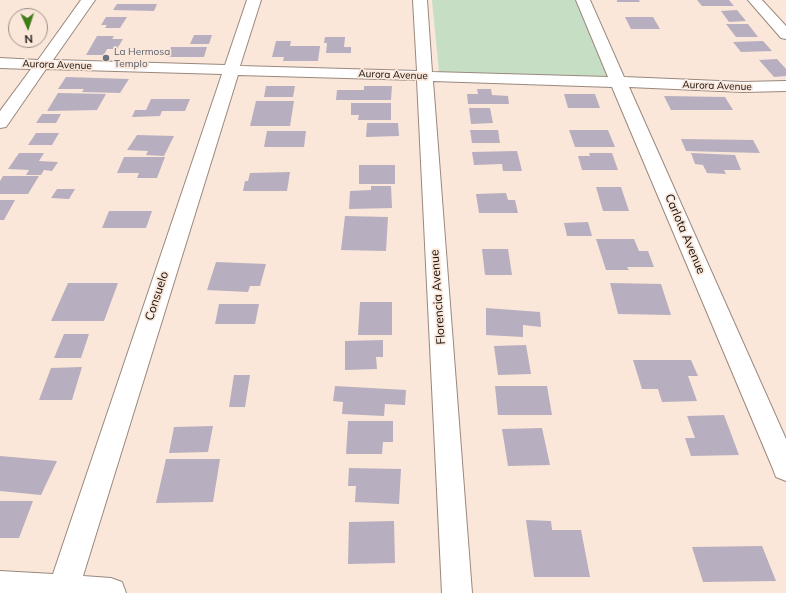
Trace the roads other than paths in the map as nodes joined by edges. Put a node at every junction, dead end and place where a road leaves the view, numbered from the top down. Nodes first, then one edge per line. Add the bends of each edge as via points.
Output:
1 (88, 0) edge
2 (254, 0) edge
3 (420, 0) edge
4 (583, 0) edge
5 (755, 0) edge
6 (786, 35) edge
7 (0, 63) edge
8 (42, 64) junction
9 (230, 70) junction
10 (424, 76) junction
11 (619, 82) junction
12 (786, 86) edge
13 (0, 123) edge
14 (786, 469) edge
15 (0, 586) edge
16 (62, 592) edge
17 (111, 593) edge
18 (457, 593) edge

1 - 8 street
2 - 9 street, Consuelo
3 - 10 street, Florencia Avenue
4 - 11 street, Carlota Avenue
5 - 6 street
7 - 8 street, Aurora Avenue
8 - 9 street, Aurora Avenue
8 - 13 street
9 - 10 street, Aurora Avenue
9 - 16 street, Consuelo
10 - 11 street, Aurora Avenue
10 - 18 street, Florencia Avenue
11 - 12 street, Aurora Avenue via 743,87
11 - 14 street, Carlota Avenue
15 - 16 street
16 - 17 street

